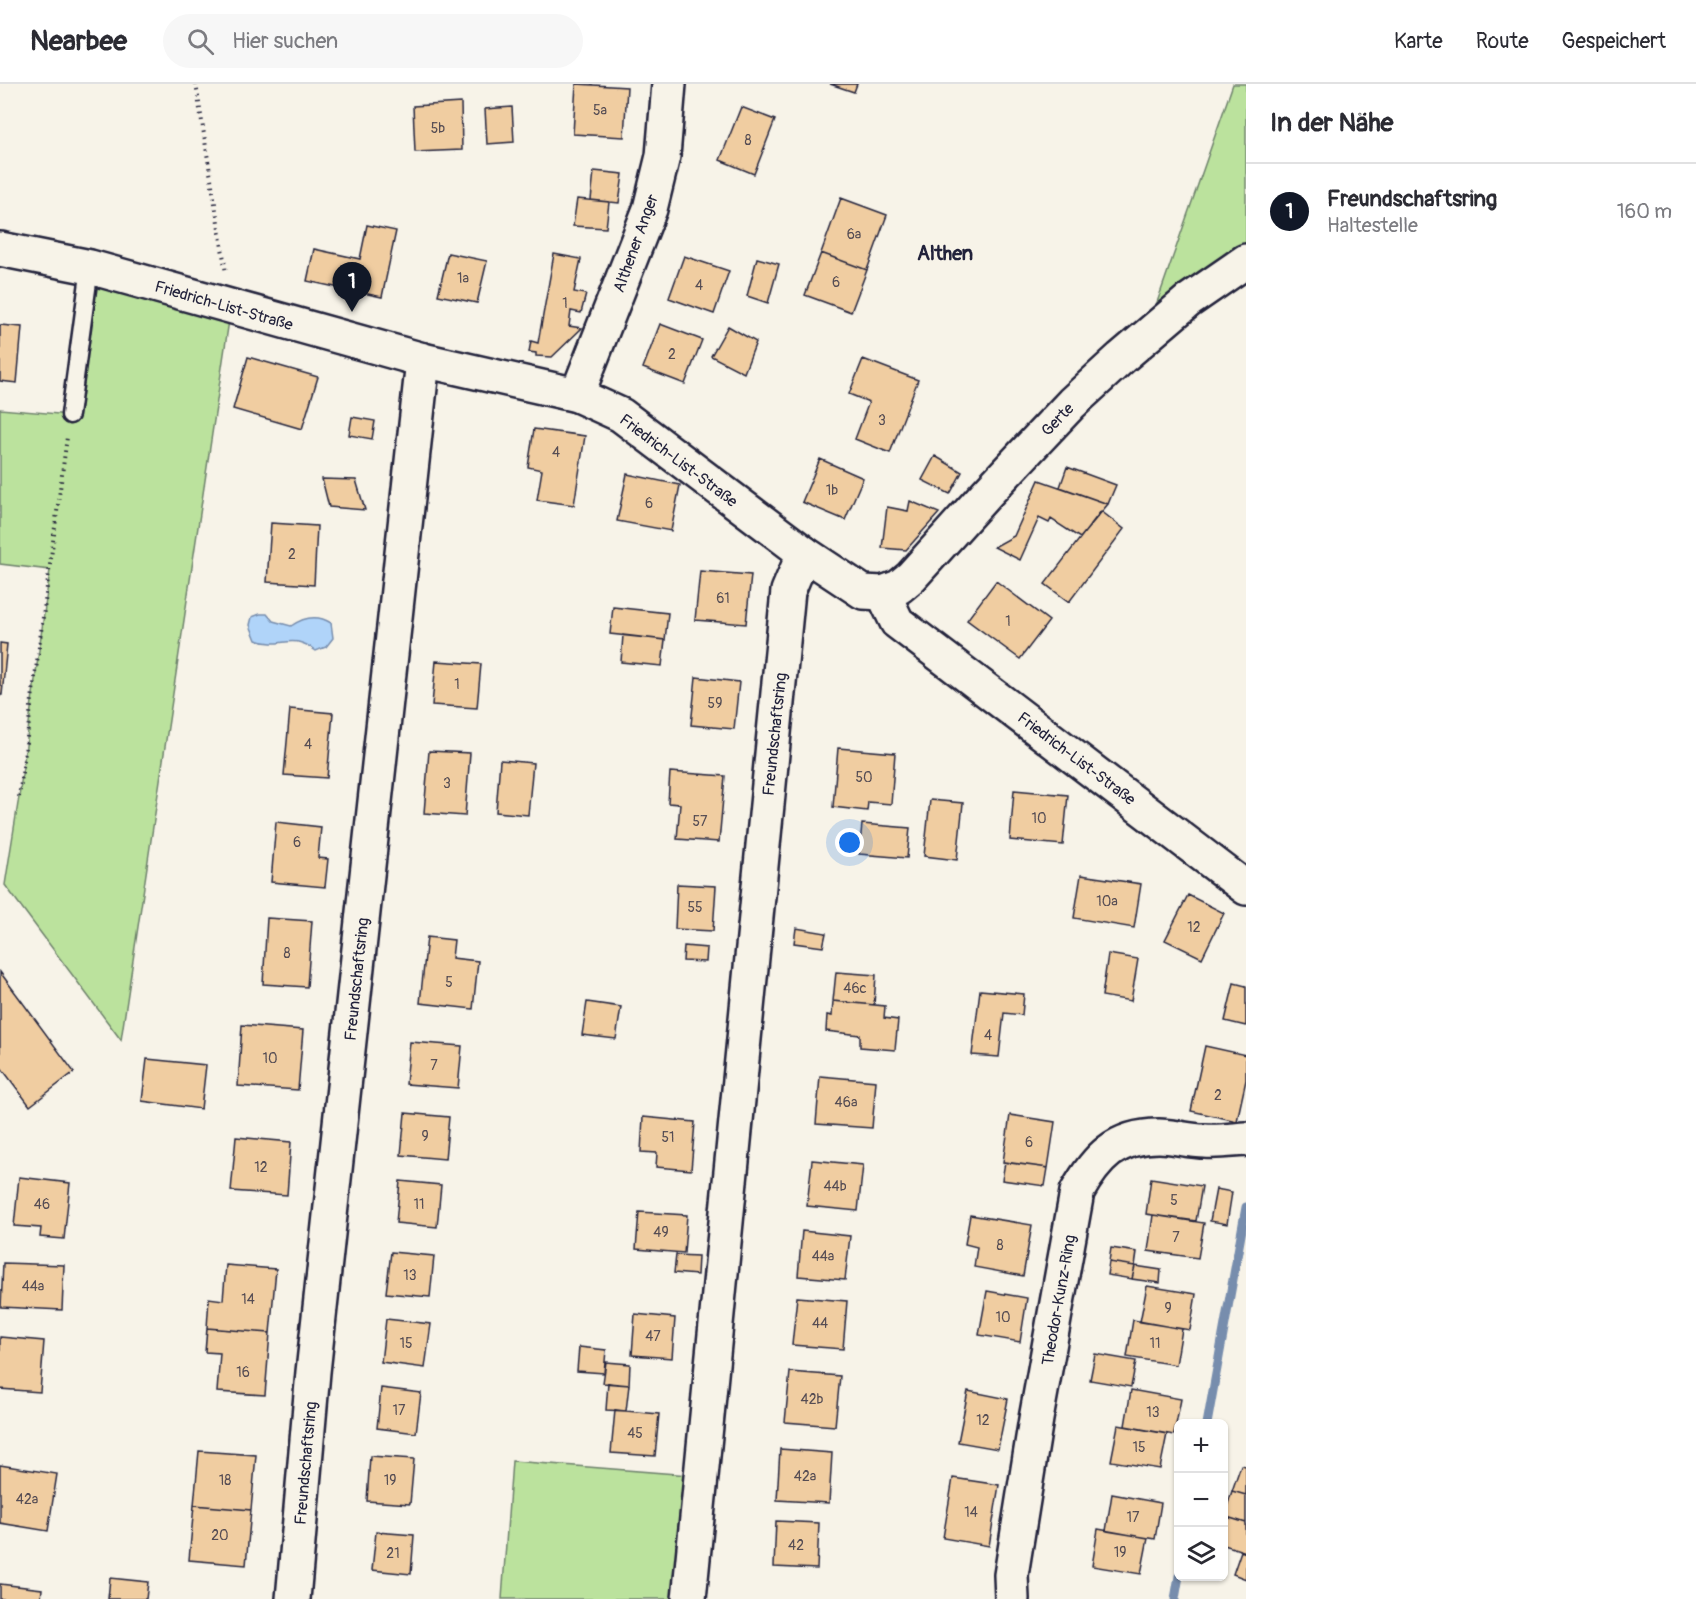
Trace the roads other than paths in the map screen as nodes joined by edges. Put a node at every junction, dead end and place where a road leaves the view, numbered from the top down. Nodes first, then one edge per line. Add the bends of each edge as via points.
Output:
1 (669, 84) edge
2 (0, 249) edge
3 (1246, 261) edge
4 (90, 267) junction
5 (423, 360) junction
6 (577, 395) junction
7 (70, 416) road end
8 (804, 553) junction
9 (883, 593) junction
10 (1246, 888) edge
11 (1246, 1139) edge
12 (293, 1599) edge
13 (689, 1599) edge
14 (1012, 1599) edge

1 - 6 street, Althener Anger via 663,156 650,209
2 - 4 street, Friedrich-List-Straße
3 - 9 street, Gerte via 1188,302 1112,366 911,577
4 - 5 street, Friedrich-List-Straße
4 - 7 lane
5 - 6 street, Friedrich-List-Straße
5 - 12 street, Freundschaftsring via 314,1360
6 - 8 street, Friedrich-List-Straße via 621,415
8 - 9 street, Friedrich-List-Straße via 863,592
8 - 13 street, Freundschaftsring via 788,591
9 - 10 street, Friedrich-List-Straße via 897,622
11 - 14 street, Theodor-Kunz-Ring via 1204,1141 1158,1136 1120,1143 1102,1156 1077,1192 1011,1575

